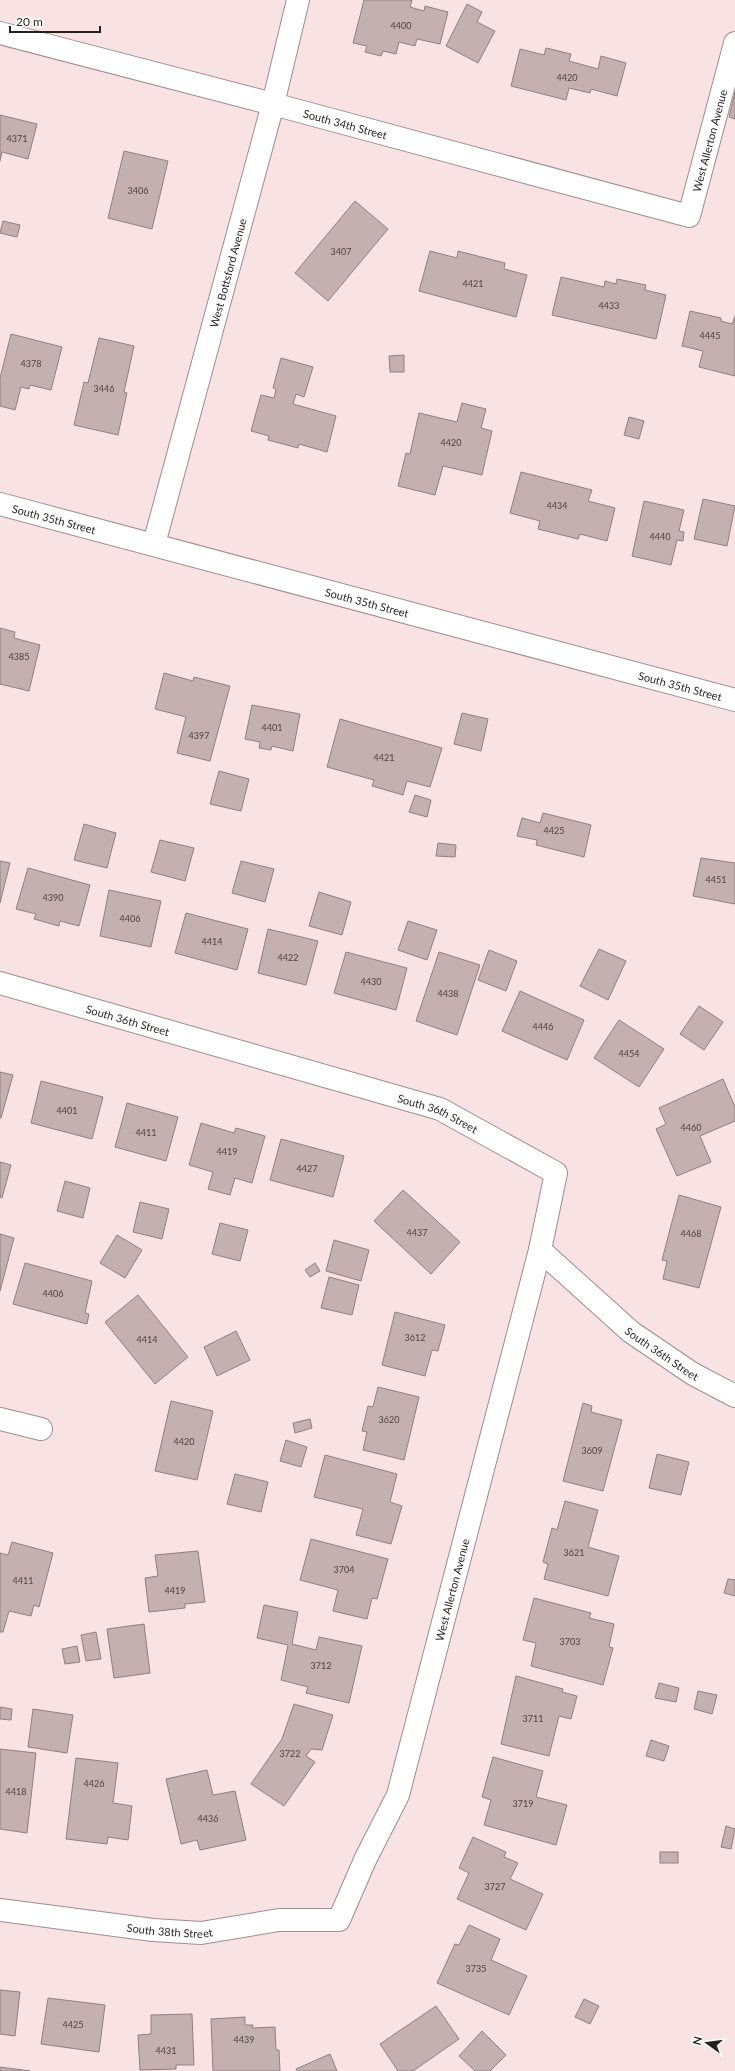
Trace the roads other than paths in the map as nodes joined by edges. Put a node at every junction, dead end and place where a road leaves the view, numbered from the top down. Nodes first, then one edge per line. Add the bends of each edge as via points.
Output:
1 (298, 0) edge
2 (0, 33) edge
3 (735, 43) edge
4 (273, 104) junction
5 (689, 216) joint
6 (0, 504) edge
7 (154, 544) junction
8 (735, 700) edge
9 (0, 983) edge
10 (540, 1250) junction
11 (735, 1396) edge
12 (0, 1418) edge
13 (41, 1429) dead end
14 (0, 1910) edge
15 (339, 1920) joint

1 - 4 street, West Bottsford Avenue
2 - 4 street, South 34th Street
3 - 5 street, West Allerton Avenue
4 - 5 street, South 34th Street
4 - 7 street, West Bottsford Avenue
6 - 7 street, South 35th Street
7 - 8 street, South 35th Street
9 - 10 street, South 36th Street via 440,1109 556,1172
10 - 11 street, South 36th Street via 631,1332 693,1374
10 - 15 street, West Allerton Avenue via 398,1794
12 - 13 street
14 - 15 street, South 38th Street via 152,1930 201,1932 279,1920

